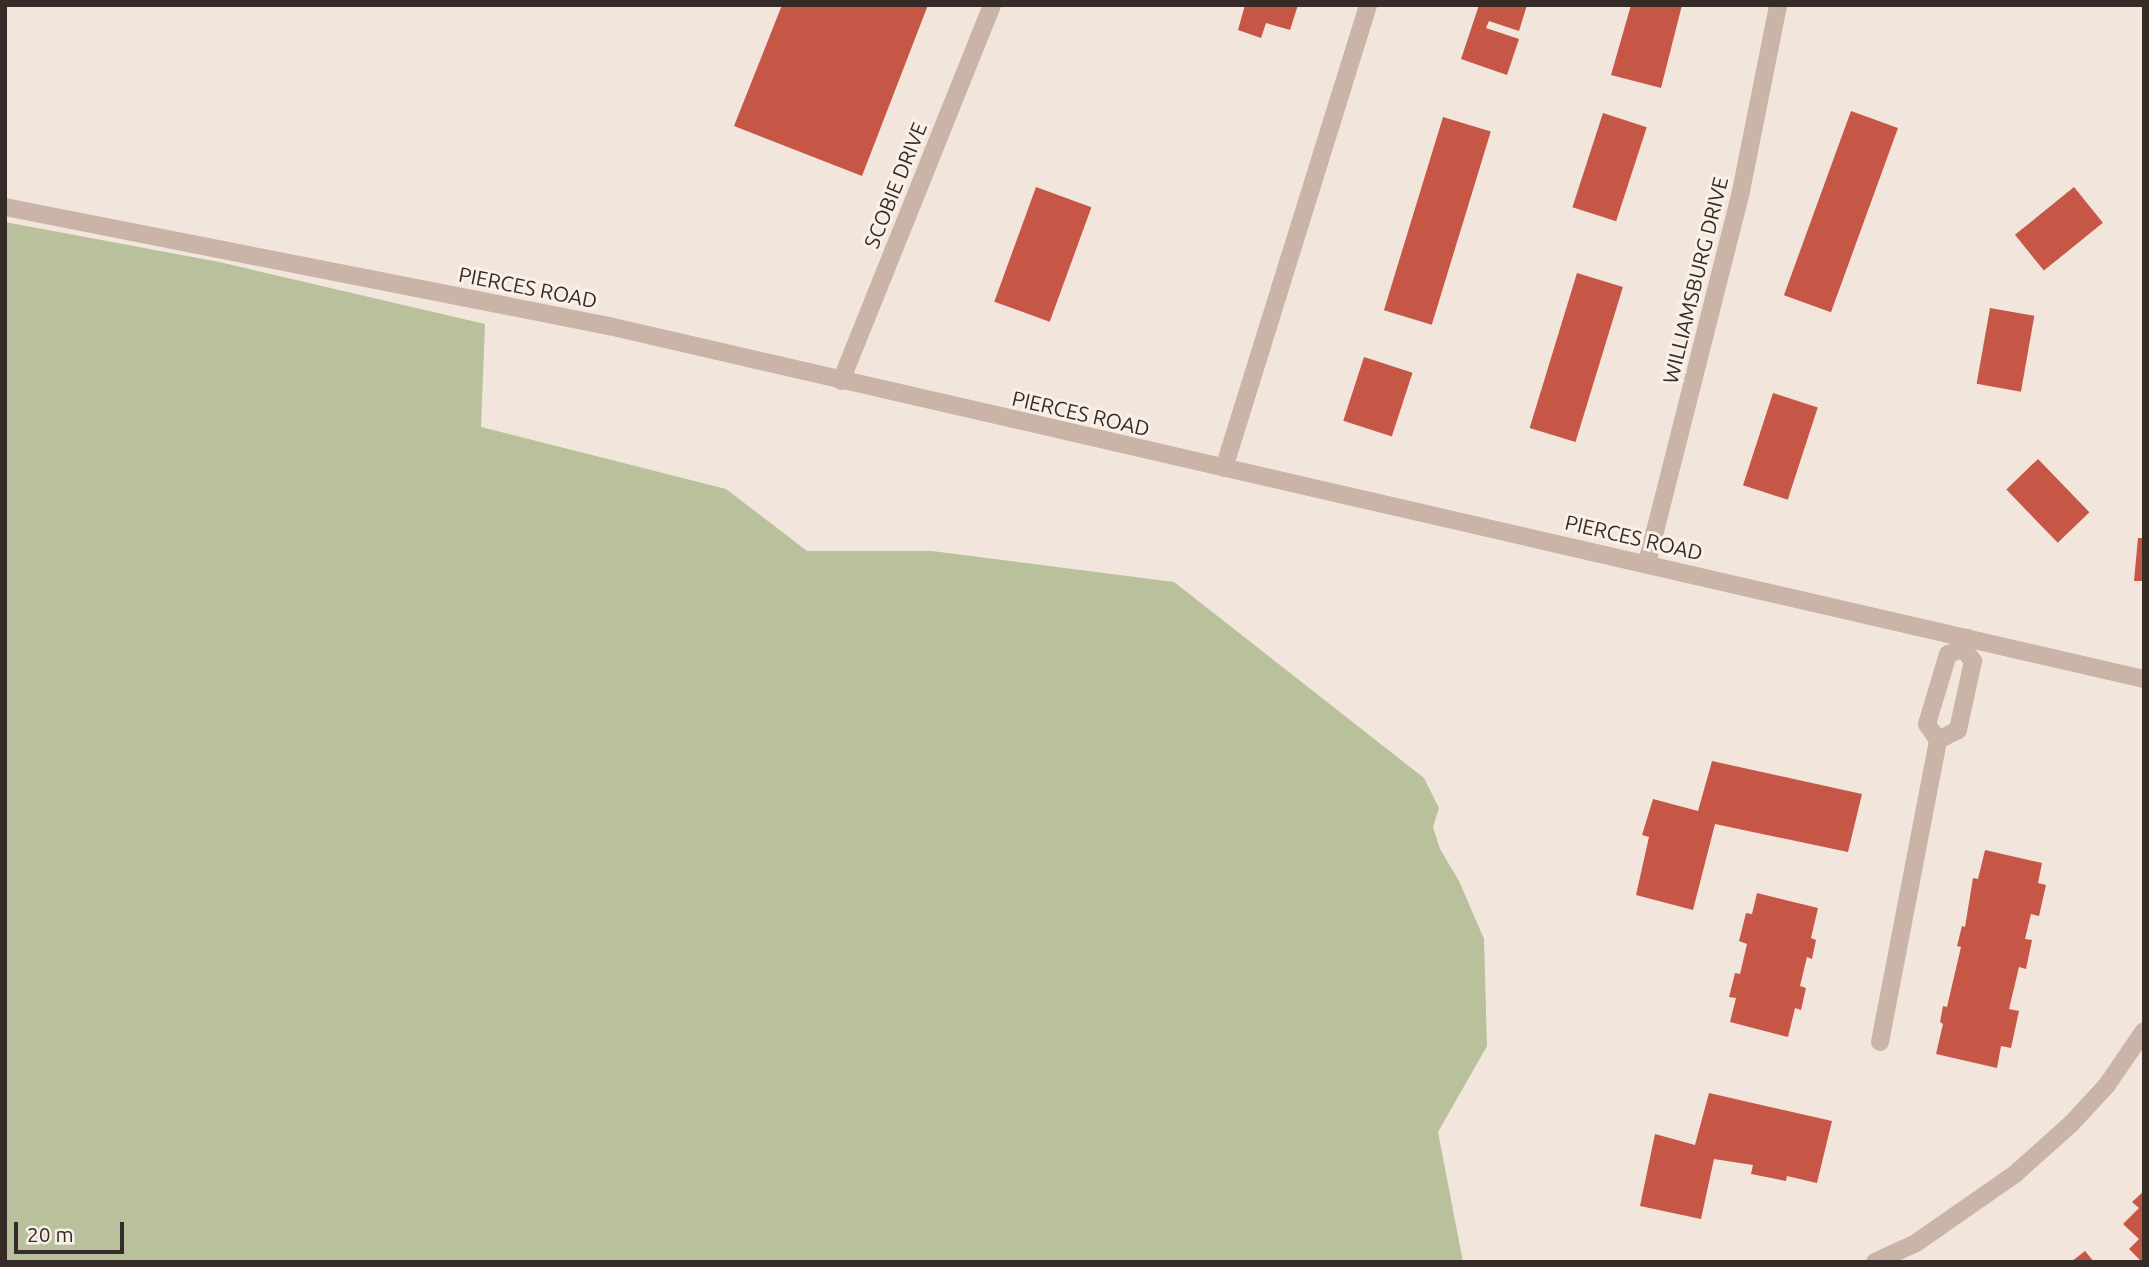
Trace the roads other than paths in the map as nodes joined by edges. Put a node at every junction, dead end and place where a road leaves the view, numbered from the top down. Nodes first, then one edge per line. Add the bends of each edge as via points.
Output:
1 (992, 5) edge
2 (1368, 5) edge
3 (1778, 5) edge
4 (5, 207) edge
5 (841, 381) junction
6 (1224, 468) junction
7 (1647, 563) junction
8 (1965, 643) junction
9 (2144, 679) edge
10 (1938, 740) junction
11 (2144, 1031) edge
12 (1880, 1042) dead end
13 (1875, 1262) edge

1 - 5 street, SCOBIE DRIVE
2 - 6 street
3 - 7 street, WILLIAMSBURG DRIVE via 1741,191
4 - 5 street, PIERCES ROAD via 609,326
5 - 6 street, PIERCES ROAD
6 - 7 street, PIERCES ROAD
7 - 8 street, PIERCES ROAD
8 - 9 street, PIERCES ROAD
8 - 10 street via 1973,661 1958,730
8 - 10 street via 1948,654 1927,724
10 - 12 street
11 - 13 street via 2107,1085 2015,1174 1916,1243

